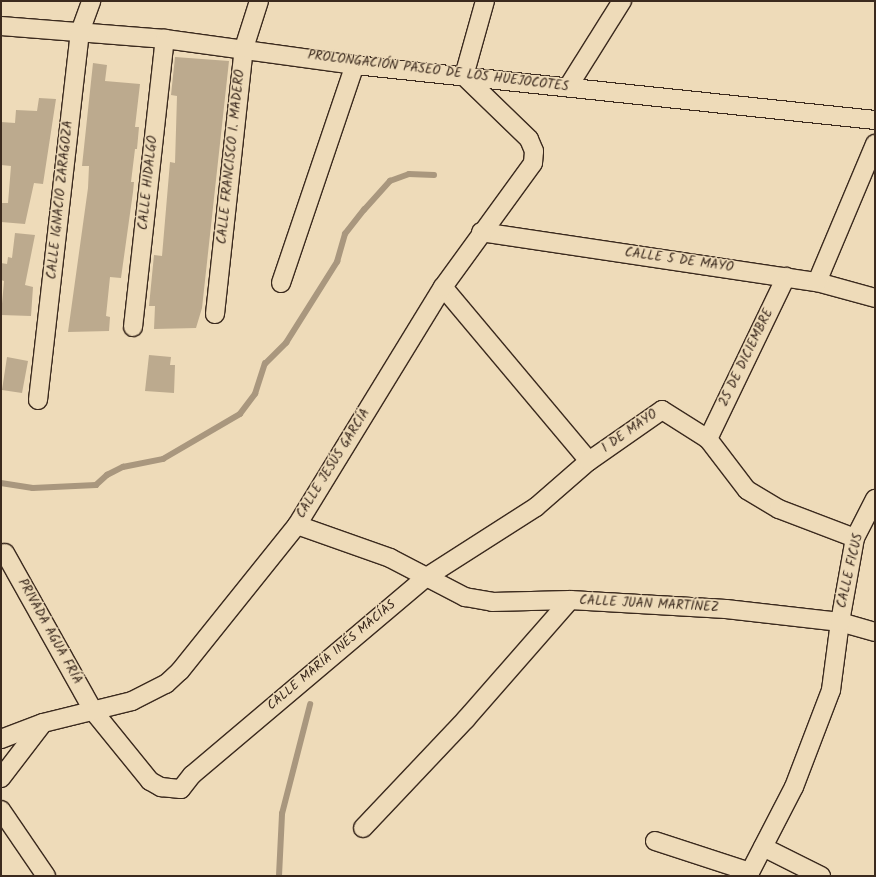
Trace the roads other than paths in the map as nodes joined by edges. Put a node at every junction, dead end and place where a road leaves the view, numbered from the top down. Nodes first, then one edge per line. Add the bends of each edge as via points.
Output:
1 (91, 1) edge
2 (259, 1) edge
3 (485, 1) edge
4 (622, 1) edge
5 (1, 26) edge
6 (80, 32) junction
7 (165, 39) junction
8 (244, 48) junction
9 (355, 64) junction
10 (464, 76) junction
11 (568, 87) junction
12 (875, 120) edge
13 (875, 144) edge
14 (481, 232) junction
15 (786, 277) junction
16 (817, 282) junction
17 (281, 283) dead end
18 (443, 287) junction
19 (875, 298) edge
20 (215, 314) dead end
21 (133, 327) dead end
22 (38, 400) dead end
23 (708, 439) junction
24 (589, 461) junction
25 (875, 499) edge
26 (297, 525) junction
27 (855, 538) junction
28 (5, 553) dead end
29 (425, 578) junction
30 (570, 600) junction
31 (840, 622) junction
32 (875, 632) edge
33 (94, 712) junction
34 (43, 723) junction
35 (1, 739) edge
36 (1, 778) edge
37 (1, 810) edge
38 (363, 828) dead end
39 (655, 841) dead end
40 (763, 847) junction
41 (749, 874) edge
42 (46, 876) edge
43 (821, 876) edge

1 - 6 street, CALLE IGNACIO ZARAGOZA
2 - 8 street, CALLE FRANCISCO I. MADERO
3 - 10 street
4 - 11 street
5 - 6 street, PROLONGACIÓN PASEO DE LOS HUEJOCOTES
6 - 7 street, PROLONGACIÓN PASEO DE LOS HUEJOCOTES
6 - 22 street, CALLE IGNACIO ZARAGOZA
7 - 8 street, PROLONGACIÓN PASEO DE LOS HUEJOCOTES
7 - 21 street, CALLE HIDALGO
8 - 9 street, PROLONGACIÓN PASEO DE LOS HUEJOCOTES
8 - 20 street, CALLE FRANCISCO I. MADERO
9 - 10 street, PROLONGACIÓN PASEO DE LOS HUEJOCOTES
9 - 17 street
10 - 11 street, PROLONGACIÓN PASEO DE LOS HUEJOCOTES
10 - 14 street, CALLE JESÚS GARCÍA via 529,139 534,150 533,163
11 - 12 street, PROLONGACIÓN PASEO DE LOS HUEJOCOTES
13 - 16 street
14 - 15 street, CALLE 5 DE MAYO
14 - 18 street, CALLE JESÚS GARCÍA
15 - 16 street, CALLE 5 DE MAYO
15 - 23 street, 25 DE DICIEMBRE
16 - 19 street, CALLE 5 DE MAYO
18 - 24 street, 1 DE MAYO
18 - 26 street, CALLE JESÚS GARCÍA
23 - 24 street, 1 DE MAYO via 662,410
23 - 27 street, 1 DE MAYO via 747,490 779,508
24 - 29 street, CALLE MARÍA INÉS MACÍAS via 536,507
25 - 27 street, CALLE FICUS
26 - 29 street, CALLE JUAN MARTÍNEZ via 390,558
26 - 33 street, CALLE JESÚS GARCÍA via 180,671 166,684 132,701
27 - 31 street, CALLE FICUS
28 - 33 street, PRIVADA AGUA FRÍA
29 - 30 street, CALLE JUAN MARTÍNEZ via 465,597 492,602
29 - 33 street, CALLE MARÍA INÉS MACÍAS via 192,775 181,789 161,787 150,781
30 - 31 street, CALLE JUAN MARTÍNEZ via 726,610
30 - 38 street via 466,719
31 - 32 street, CALLE JUAN MARTÍNEZ
31 - 40 street, CALLE FICUS via 831,690 794,787
33 - 34 street, CALLE JESÚS GARCÍA
34 - 35 street, CALLE JESÚS GARCÍA
34 - 36 street
37 - 42 street
39 - 41 street
40 - 41 street, CALLE FICUS
40 - 43 street

